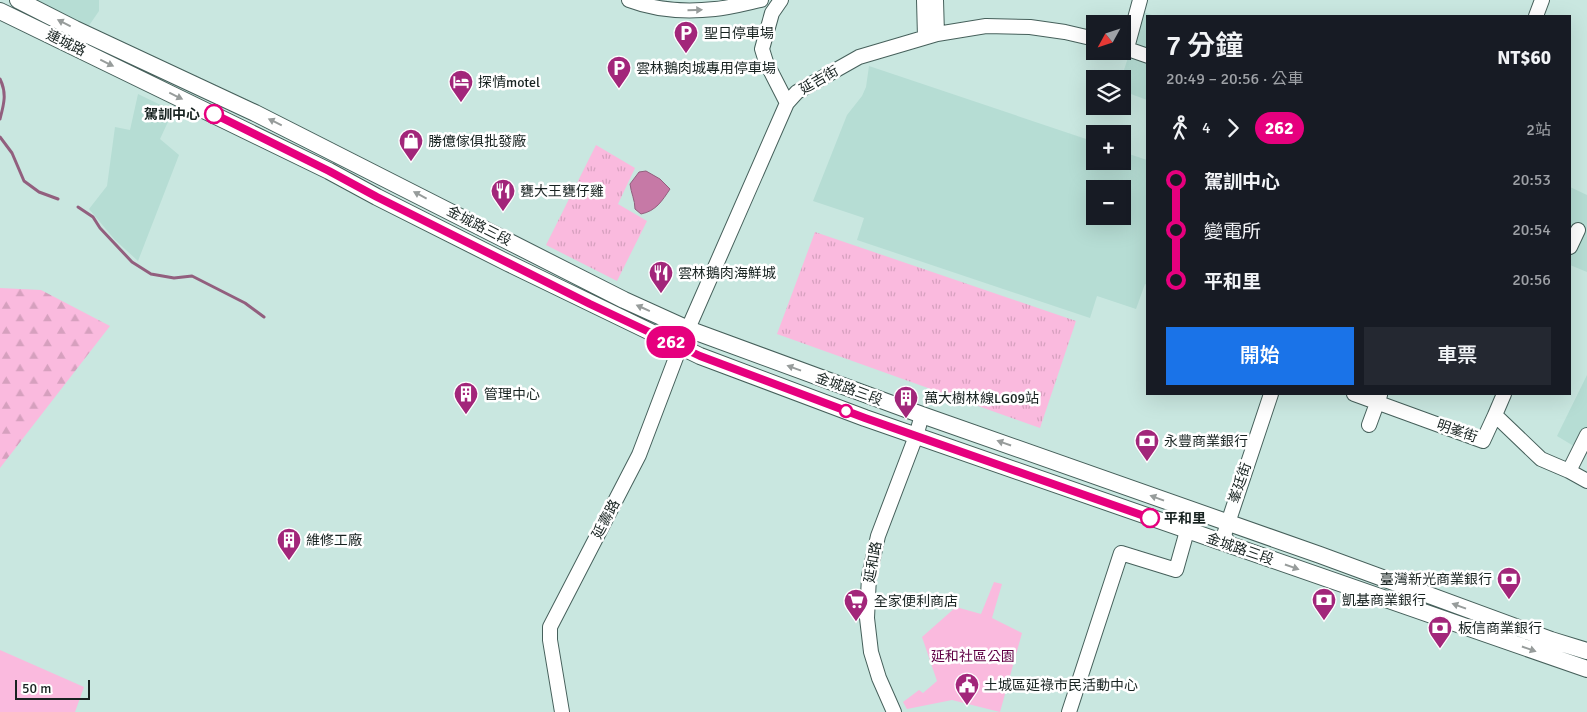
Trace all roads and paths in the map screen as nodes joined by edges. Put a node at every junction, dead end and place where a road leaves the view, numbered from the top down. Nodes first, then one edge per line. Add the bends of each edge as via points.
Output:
1 (18, 0) edge
2 (630, 0) edge
3 (761, 0) edge
4 (781, 0) edge
5 (924, 0) edge
6 (936, 0) edge
7 (1140, 0) edge
8 (1542, 0) edge
9 (737, 2) edge
10 (0, 11) edge
11 (1536, 15) edge
12 (1131, 29) edge
13 (931, 35) junction
14 (1086, 37) edge
15 (1131, 50) edge
16 (1146, 55) edge
17 (140, 58) joint
18 (132, 75) joint
19 (787, 103) junction
20 (1578, 230) edge
21 (1571, 245) edge
22 (688, 329) junction
23 (680, 347) junction
24 (1271, 395) edge
25 (1360, 395) edge
26 (1504, 395) edge
27 (1379, 398) edge
28 (922, 415) junction
29 (1495, 415) junction
30 (1369, 425) dead end
31 (1587, 435) edge
32 (916, 436) junction
33 (1569, 471) junction
34 (1587, 481) edge
35 (1227, 522) junction
36 (1187, 531) junction
37 (1229, 544) junction
38 (1587, 651) edge
39 (1587, 669) edge
40 (562, 712) edge
41 (894, 712) edge
42 (1069, 712) edge

17 -> 1 main road, 連城路
2 -> 9 street via 679,10 716,9
3 - 9 street
4 - 19 street via 772,13 762,49
5 - 13 street
6 - 13 street
7 - 12 street
8 - 11 street
10 -> 18 main road, 連城路
13 - 14 street, 延吉街 via 986,26 1040,28
13 - 19 street, 延吉街 via 859,57 797,92
15 - 16 street
22 -> 17 main road, 金城路三段
18 -> 23 main road, 金城路三段
19 - 22 street, 延吉街
20 - 21 street
22 - 23 street, 延壽路
28 -> 22 main road, 金城路三段
23 - 32 main road, 金城路三段
23 - 40 street, 延壽路 via 639,455 550,627
24 - 35 street, 峯廷街
25 - 27 street, 明峯街
26 - 29 street
27 - 29 street, 明峯街 via 1483,441
27 - 30 street
28 - 32 street, 延和路
35 -> 28 main road, 金城路三段
29 - 33 street via 1542,459
31 - 33 street
32 - 36 main road, 金城路三段
32 - 41 street, 延和路 via 878,536 867,600 871,652
33 - 34 street
35 - 37 street, 峯廷街 via 1224,535
38 -> 35 main road, 金城路三段
36 - 37 main road, 金城路三段
36 - 42 street via 1176,570 1121,553
37 -> 39 main road, 金城路三段

